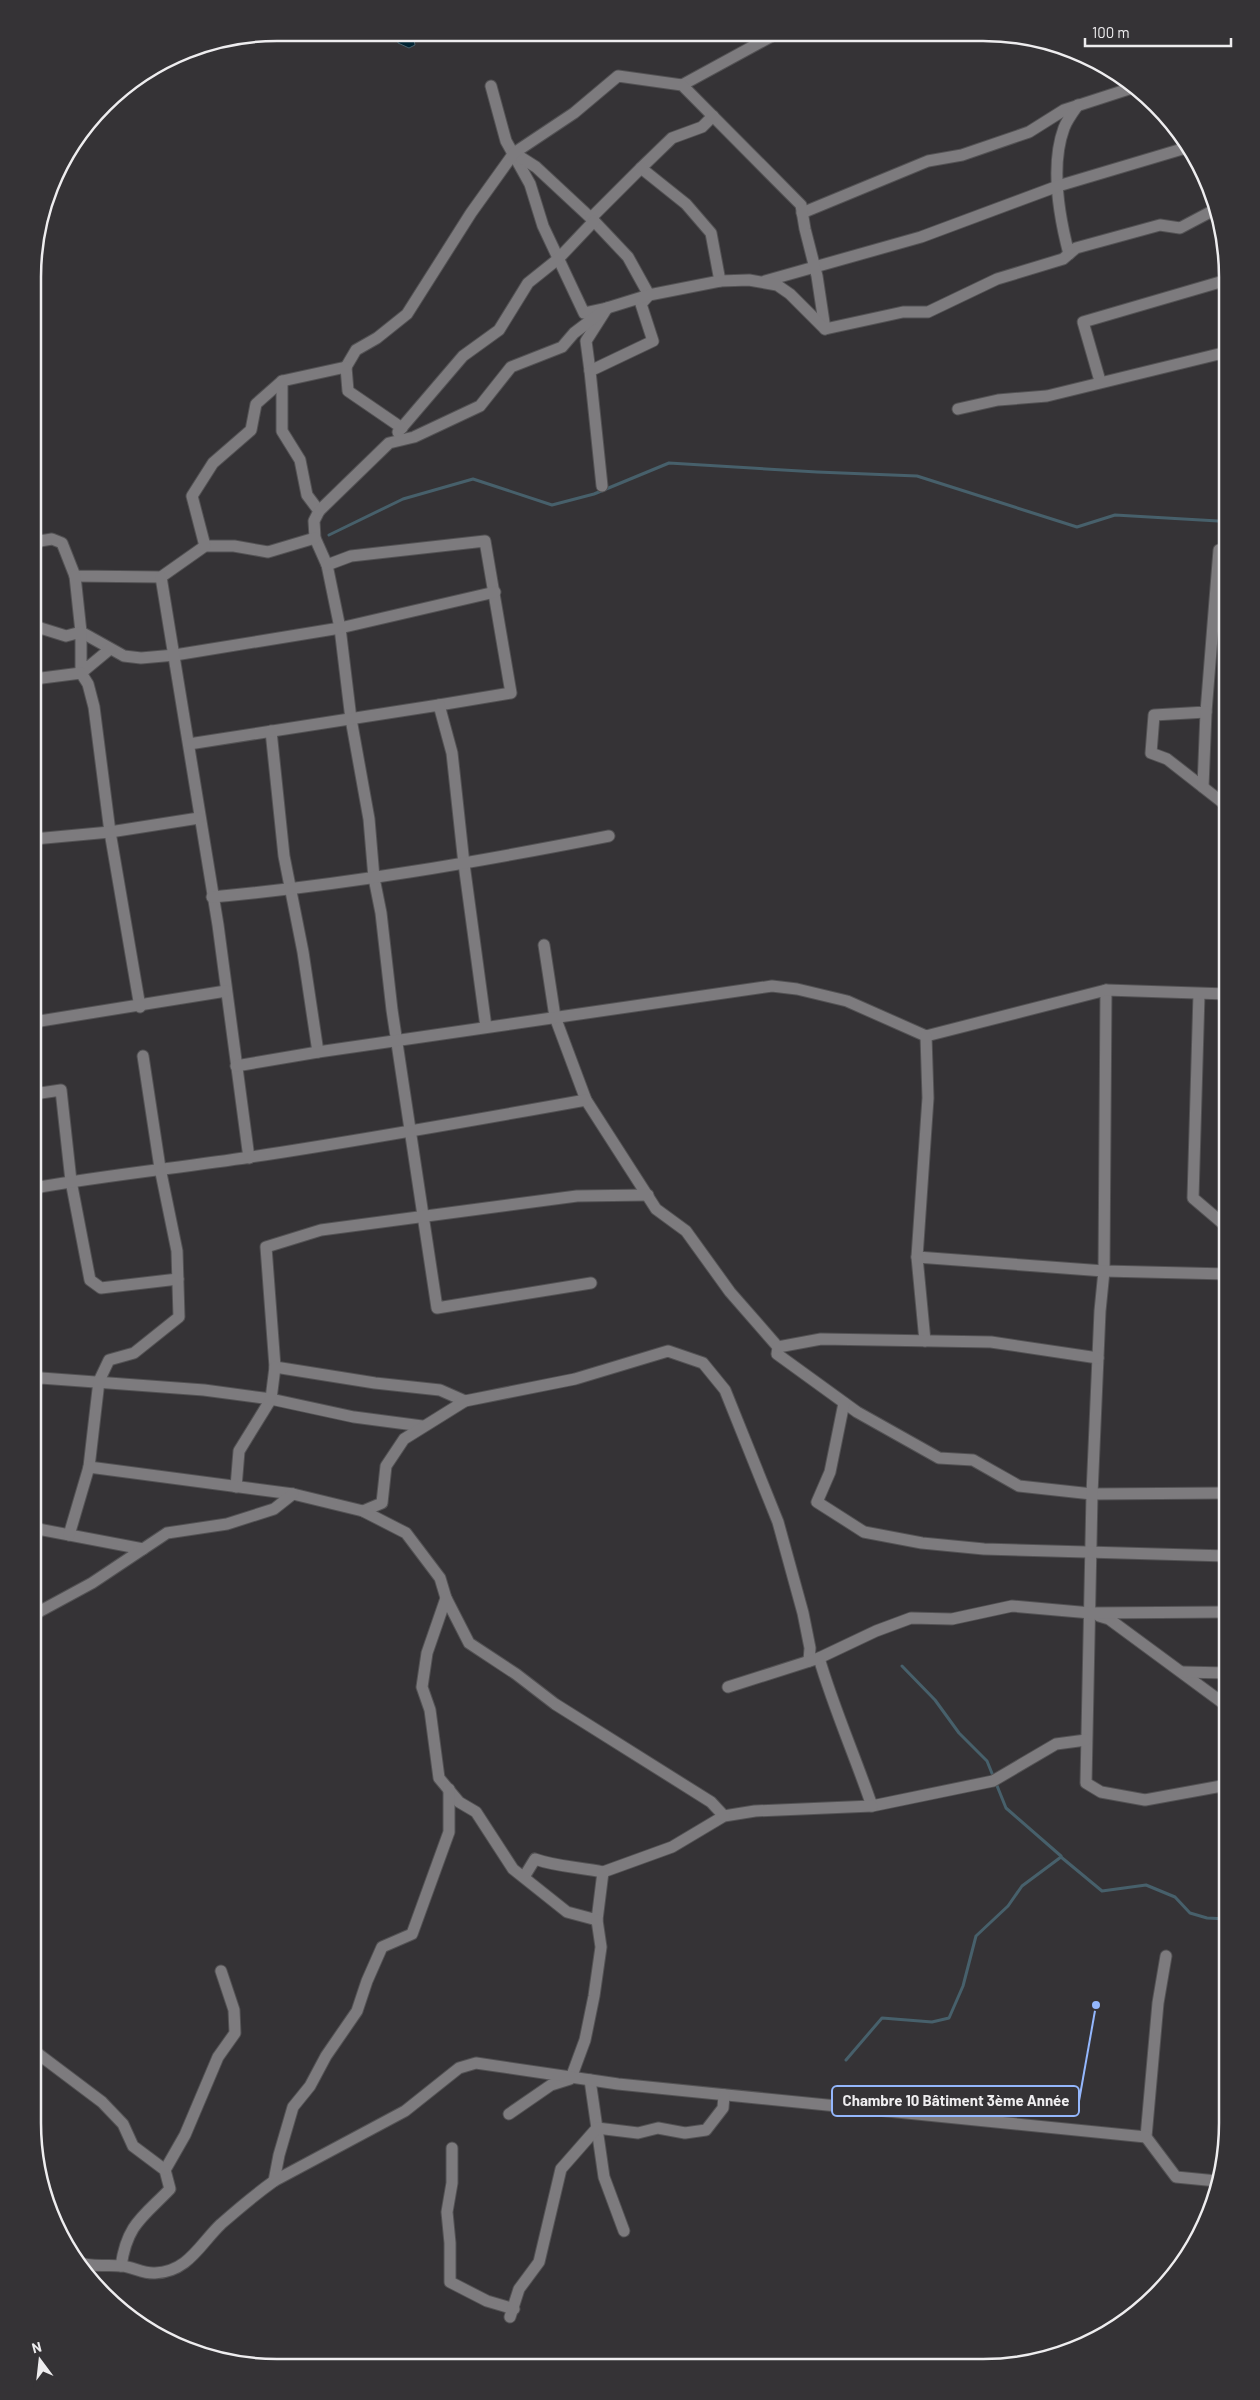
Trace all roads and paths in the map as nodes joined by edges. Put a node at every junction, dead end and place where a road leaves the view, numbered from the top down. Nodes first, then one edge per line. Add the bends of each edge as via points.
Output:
1 (763, 41) edge
2 (682, 84) junction
3 (491, 86) dead end
4 (1127, 90) edge
5 (1078, 105) junction
6 (713, 116) junction
7 (1181, 150) edge
8 (514, 153) junction
9 (641, 168) junction
10 (1058, 186) junction
11 (802, 213) junction
12 (1210, 213) edge
13 (592, 219) junction
14 (1069, 254) junction
15 (558, 259) junction
16 (815, 268) junction
17 (720, 281) junction
18 (761, 282) junction
19 (1219, 283) edge
20 (649, 295) junction
21 (606, 308) junction
22 (825, 329) junction
23 (1219, 354) edge
24 (346, 367) junction
25 (590, 371) junction
26 (282, 381) junction
27 (1100, 381) junction
28 (958, 408) dead end
29 (402, 428) junction
30 (388, 443) junction
31 (602, 486) dead end
32 (319, 511) junction
33 (315, 538) junction
34 (41, 541) edge
35 (205, 546) junction
36 (1219, 550) dead end
37 (327, 565) junction
38 (75, 576) junction
39 (161, 577) junction
40 (495, 592) junction
41 (41, 628) edge
42 (340, 628) junction
43 (81, 632) junction
44 (110, 649) junction
45 (175, 655) junction
46 (81, 673) junction
47 (41, 678) edge
48 (438, 704) junction
49 (1206, 712) junction
50 (351, 719) junction
51 (271, 731) junction
52 (189, 744) junction
53 (1203, 787) junction
54 (1219, 800) edge
55 (200, 818) junction
56 (110, 832) junction
57 (609, 836) dead end
58 (41, 838) edge
59 (464, 864) junction
60 (374, 878) junction
61 (291, 890) junction
62 (212, 897) junction
63 (544, 944) dead end
64 (1106, 990) junction
65 (226, 991) junction
66 (1199, 994) junction
67 (1219, 994) edge
68 (140, 1007) junction
69 (555, 1017) junction
70 (41, 1021) edge
71 (486, 1027) junction
72 (926, 1036) junction
73 (397, 1040) junction
74 (318, 1052) junction
75 (144, 1056) dead end
76 (236, 1066) junction
77 (41, 1093) edge
78 (586, 1100) junction
79 (410, 1132) junction
80 (248, 1158) junction
81 (160, 1168) junction
82 (71, 1181) junction
83 (41, 1187) edge
84 (648, 1195) junction
85 (424, 1217) junction
86 (1219, 1220) edge
87 (917, 1257) junction
88 (1104, 1271) junction
89 (1219, 1274) edge
90 (178, 1279) junction
91 (591, 1283) dead end
92 (925, 1341) junction
93 (778, 1347) junction
94 (1098, 1358) junction
95 (275, 1367) junction
96 (41, 1378) edge
97 (99, 1381) junction
98 (272, 1400) junction
99 (465, 1401) junction
100 (844, 1403) junction
101 (422, 1426) junction
102 (90, 1467) junction
103 (236, 1487) junction
104 (1219, 1493) edge
105 (293, 1494) junction
106 (1092, 1494) junction
107 (363, 1511) junction
108 (41, 1530) edge
109 (69, 1535) junction
110 (143, 1549) junction
111 (1091, 1552) junction
112 (1219, 1556) edge
113 (446, 1598) junction
114 (41, 1611) edge
115 (1219, 1612) edge
116 (1091, 1613) junction
117 (814, 1660) junction
118 (1182, 1672) junction
119 (1219, 1672) edge
120 (728, 1687) dead end
121 (1219, 1700) edge
122 (1086, 1740) junction
123 (1219, 1786) edge
124 (449, 1790) junction
125 (872, 1806) junction
126 (724, 1816) junction
127 (603, 1872) junction
128 (524, 1877) junction
129 (597, 1920) junction
130 (1166, 1956) dead end
131 (221, 1971) dead end
132 (41, 2056) edge
133 (571, 2078) junction
134 (590, 2080) junction
135 (724, 2094) junction
136 (509, 2114) dead end
137 (597, 2128) junction
138 (1146, 2137) junction
139 (452, 2148) dead end
140 (165, 2170) junction
141 (1212, 2180) edge
142 (274, 2181) junction
143 (624, 2231) dead end
144 (89, 2265) edge
145 (121, 2266) junction

1 - 2 street
2 - 6 street
2 - 8 street via 618,76 574,113
3 - 8 street via 506,142
4 - 5 street
5 - 10 street via 1064,126 1059,144
5 - 11 street via 1029,132 962,155 928,161
6 - 9 street via 702,127 672,138
6 - 11 street via 801,205
7 - 10 street
8 - 13 street via 536,167
8 - 15 street via 530,184 543,226
8 - 24 street via 471,213 407,314 356,350
9 - 13 street
9 - 17 street via 686,204 711,233
10 - 14 street
10 - 16 street via 921,237
11 - 16 street
12 - 14 street via 1180,228 1160,225 1076,248
13 - 15 street
13 - 20 street via 628,257
14 - 22 street via 997,279 928,312 903,312
15 - 21 street via 584,313
15 - 29 street via 528,284 500,330 463,356
16 - 18 street
16 - 22 street
17 - 18 street
17 - 20 street
18 - 22 street via 777,285 790,294
19 - 27 street via 1083,322
20 - 21 street
20 - 25 street via 641,304 653,341
21 - 25 street via 586,341
21 - 30 street via 574,333 562,347 511,367 480,406 414,437
23 - 27 street
24 - 26 street
24 - 29 street via 348,391
25 - 31 street
26 - 32 street via 282,431 300,460 308,494
26 - 35 street via 256,404 251,430 214,463 192,496
27 - 28 street via 1047,396 998,400
29 - 30 street
30 - 32 street
32 - 33 street via 314,521
33 - 35 street via 268,552 234,546
33 - 37 street
34 - 38 street via 52,539 62,543
35 - 39 street
36 - 49 street
37 - 40 street via 351,556 485,541
37 - 42 street
38 - 39 street
38 - 43 street
39 - 45 street
40 - 42 street
40 - 48 street via 511,693
41 - 43 street via 66,636
42 - 45 street
42 - 50 street
43 - 44 street
43 - 46 street
44 - 45 street via 124,656 141,658
44 - 46 street
45 - 52 street
46 - 47 street
46 - 56 street via 88,684 94,707
48 - 50 street
48 - 59 street via 452,753
49 - 53 street
49 - 53 street via 1154,715 1151,753 1167,759
50 - 51 street
50 - 60 street via 368,819
51 - 52 street
51 - 61 street via 284,856
52 - 55 street
53 - 54 street
55 - 56 street
55 - 62 street
56 - 58 street
56 - 68 street
57 - 59 street
59 - 60 street
59 - 71 street
60 - 61 street
60 - 73 street
61 - 62 street
61 - 74 street
62 - 65 street
63 - 69 street
64 - 66 street
64 - 72 street
64 - 88 street
65 - 68 street
65 - 76 street
66 - 67 street
66 - 86 street via 1193,1198
68 - 70 street
69 - 71 street
69 - 72 street via 772,986 847,1001
69 - 78 street
71 - 73 street
72 - 87 street via 928,1098
73 - 74 street
73 - 79 street
74 - 76 street
75 - 81 street
76 - 80 street
77 - 82 street via 61,1090
78 - 79 street
78 - 84 street
79 - 80 street
79 - 85 street
80 - 81 street
81 - 82 street
81 - 90 street via 177,1251
82 - 83 street
82 - 90 street via 90,1280 100,1288
84 - 85 street via 577,1196
84 - 93 street via 656,1209 686,1231 730,1292
85 - 91 street via 437,1308
85 - 95 street via 320,1230 266,1247
87 - 88 street
87 - 92 street
88 - 89 street
88 - 94 street
90 - 97 street via 179,1317 134,1353 109,1360
92 - 93 street via 821,1339
92 - 94 street via 991,1342
93 - 100 street via 777,1354
94 - 106 street
95 - 98 street
95 - 99 street via 440,1390
96 - 97 street
97 - 98 street via 204,1390
97 - 102 street
98 - 101 street via 354,1417
98 - 103 street via 239,1451
99 - 101 street
99 - 117 street via 575,1379 668,1351 703,1363 725,1390 778,1522
100 - 106 street via 939,1458 973,1460 1019,1486
100 - 111 street via 830,1472 817,1502 864,1532 922,1543 984,1549
101 - 107 street via 404,1438 386,1466 382,1503
102 - 103 street
102 - 109 street
103 - 105 street
104 - 106 street
105 - 107 street
105 - 110 street via 274,1509 227,1524 167,1533
106 - 111 street
107 - 113 street via 406,1532 440,1578
108 - 109 street
109 - 110 street
110 - 114 street via 92,1583
111 - 112 street
111 - 116 street
113 - 124 street via 427,1653 422,1687 430,1710 439,1778
113 - 126 street via 470,1643 555,1704 710,1802
115 - 116 street
116 - 117 street via 1012,1606 952,1620 911,1618
116 - 118 street via 1110,1619
116 - 122 street
117 - 120 street
117 - 125 street via 856,1758
118 - 119 street
118 - 121 street
122 - 123 street via 1086,1783 1101,1792 1145,1800
122 - 125 street via 1056,1744 993,1780
124 - 128 street via 459,1802 476,1812 513,1869
124 - 142 street via 449,1832 412,1934 382,1947 357,2011 293,2107
125 - 126 street via 755,1811
126 - 127 street via 672,1847
127 - 128 street via 554,1866 535,1859
127 - 129 street
128 - 129 street via 567,1912
129 - 133 street via 601,1947 594,1996 585,2040
130 - 138 street via 1158,2003
131 - 140 street via 234,2010 235,2033 218,2057 185,2135
132 - 140 street via 102,2102 122,2124 133,2146
133 - 134 street
133 - 136 street via 551,2085
133 - 142 street via 476,2063 458,2068 405,2112
134 - 135 street
134 - 137 street
135 - 137 street via 722,2108 706,2130 685,2133 658,2128 638,2133
135 - 138 street
137 - 139 street via 561,2169 539,2262 519,2289 512,2313 450,2282 447,2212 452,2183
137 - 143 street via 604,2177
138 - 141 street via 1176,2177
140 - 145 street via 170,2188 134,2224 124,2244
142 - 145 street via 235,2211 209,2235 194,2256 176,2269 155,2274
144 - 145 street

